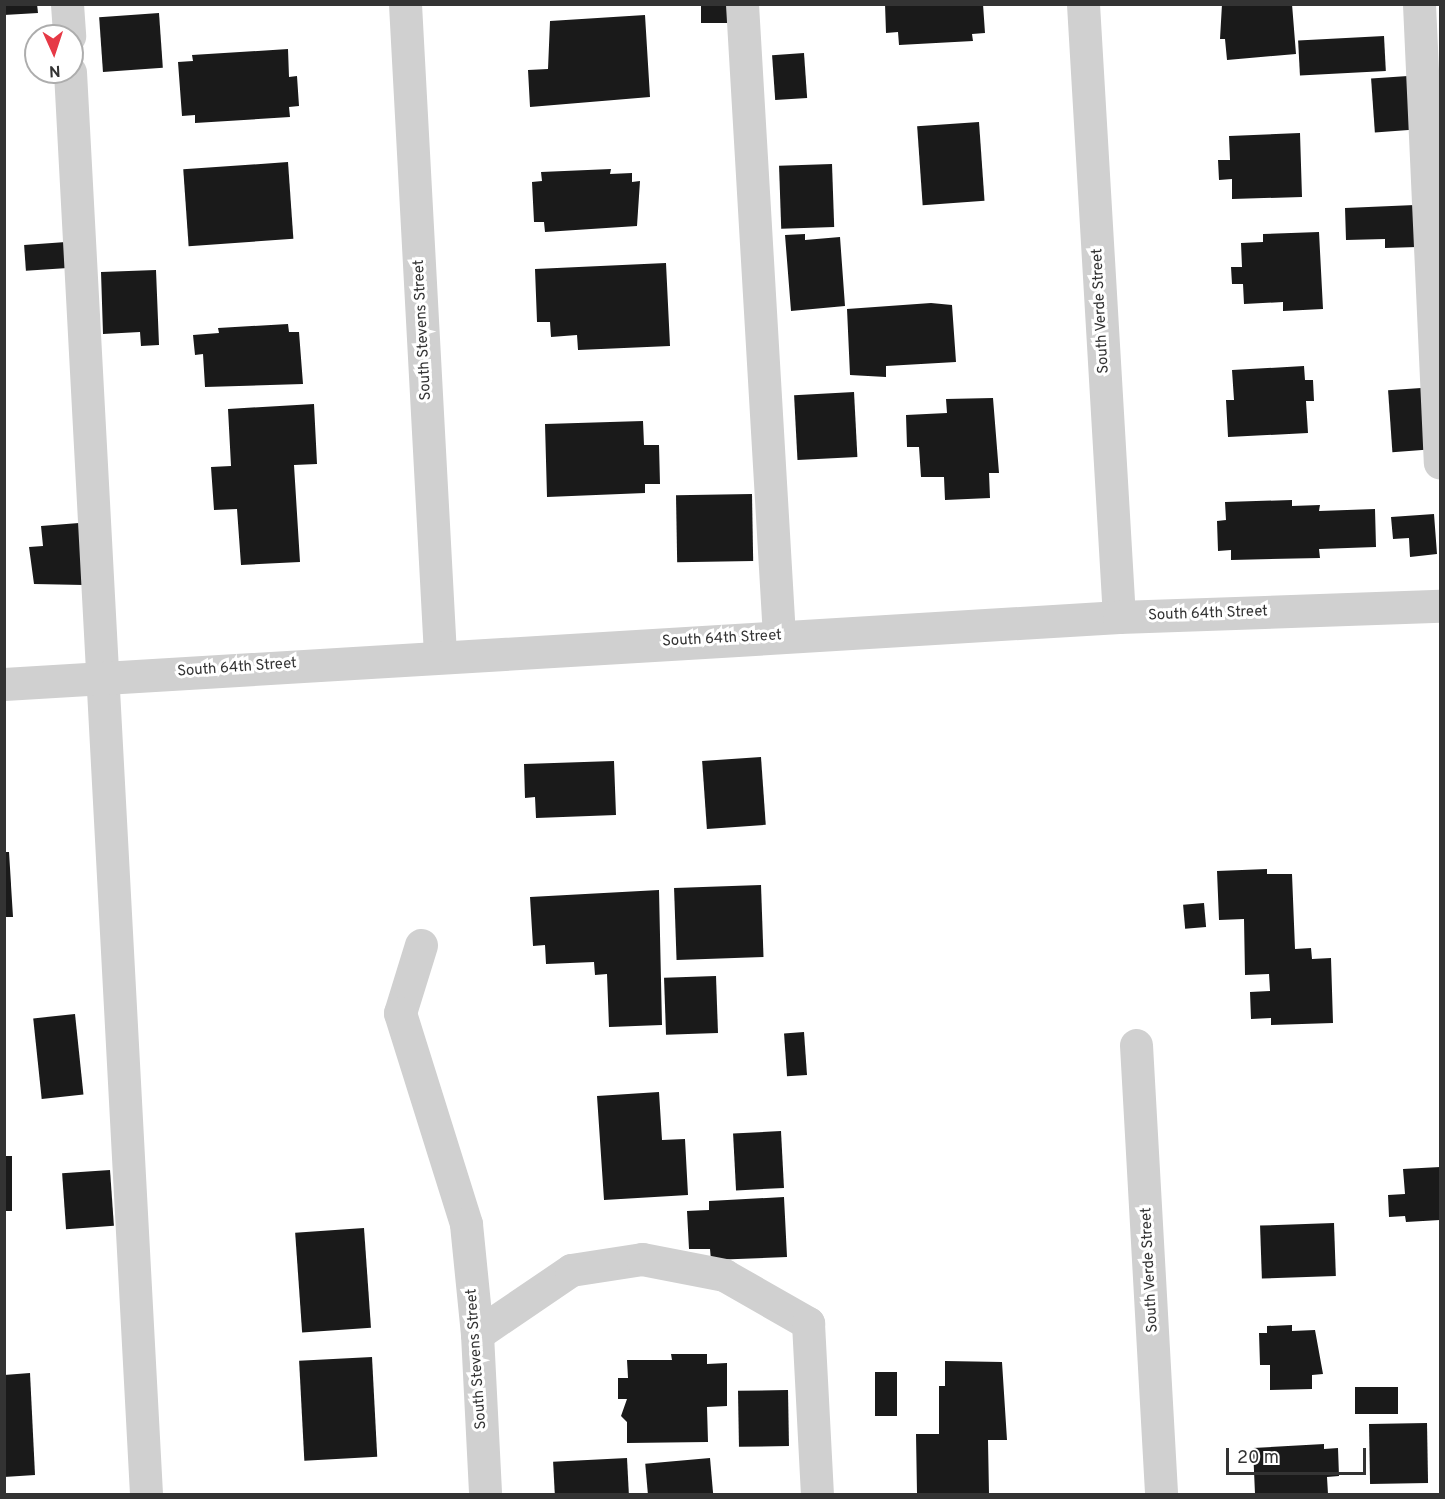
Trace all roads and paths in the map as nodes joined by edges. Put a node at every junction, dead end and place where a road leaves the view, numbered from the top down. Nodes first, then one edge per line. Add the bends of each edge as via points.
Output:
1 (67, 4) edge
2 (405, 4) edge
3 (742, 4) edge
4 (1083, 4) edge
5 (1419, 4) edge
6 (68, 24) edge
7 (71, 84) edge
8 (1440, 463) edge
9 (1440, 606) edge
10 (1119, 617) junction
11 (779, 636) junction
12 (440, 655) junction
13 (100, 678) junction
14 (4, 684) edge
15 (421, 945) dead end
16 (1136, 1045) dead end
17 (477, 1334) junction
18 (146, 1494) edge
19 (485, 1494) edge
20 (817, 1494) edge
21 (1161, 1494) edge

1 - 6 street
2 - 12 street, South Stevens Street
3 - 11 street
4 - 10 street, South Verde Street
5 - 8 street
7 - 13 street
9 - 10 street, South 64th Street
10 - 11 street, South 64th Street
11 - 12 street, South 64th Street
12 - 13 street, South 64th Street
13 - 14 street, South 64th Street
13 - 18 street
15 - 17 street, South Stevens Street via 400,1013 466,1224
16 - 21 street, South Verde Street
17 - 19 street, South Stevens Street
17 - 20 street via 571,1270 642,1259 724,1275 808,1323

